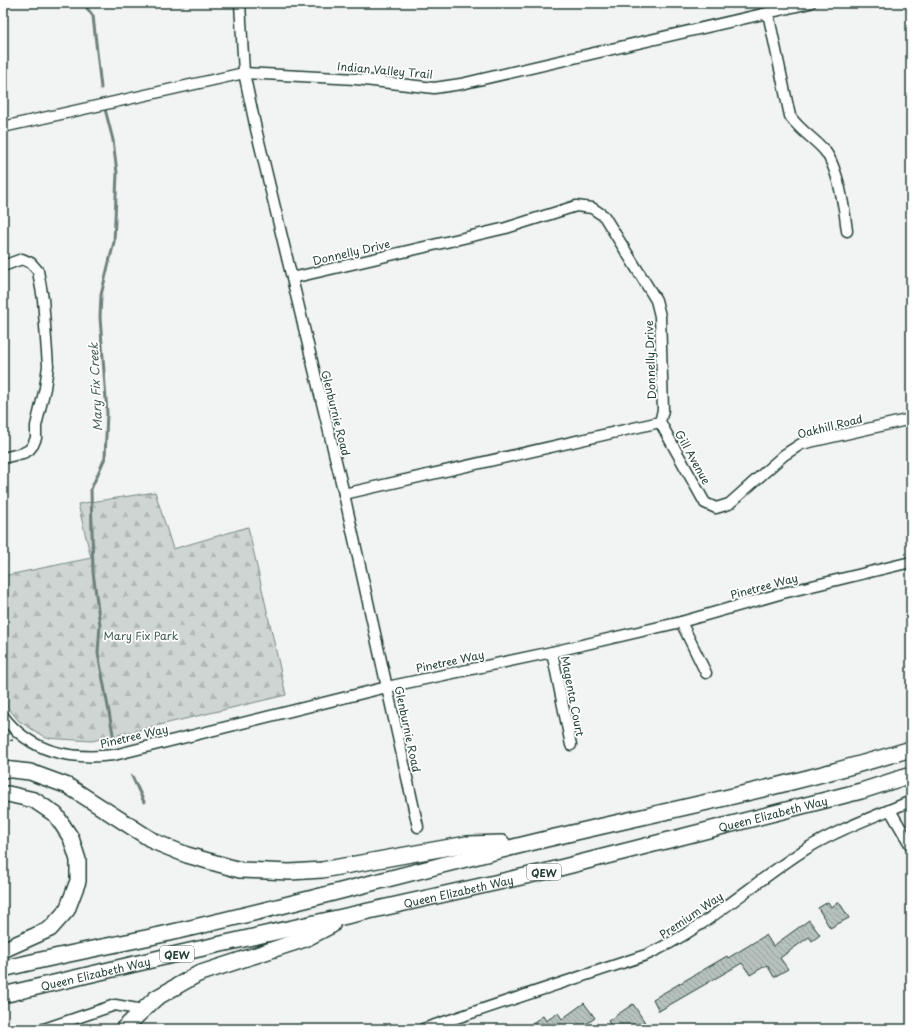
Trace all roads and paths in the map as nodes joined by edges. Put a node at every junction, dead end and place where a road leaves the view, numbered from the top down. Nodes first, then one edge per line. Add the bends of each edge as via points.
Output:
1 (240, 3) edge
2 (810, 3) edge
3 (768, 13) junction
4 (244, 72) junction
5 (3, 127) edge
6 (847, 231) dead end
7 (3, 266) edge
8 (292, 278) junction
9 (911, 419) edge
10 (660, 422) junction
11 (3, 458) edge
12 (344, 494) junction
13 (705, 503) joint
14 (911, 562) edge
15 (681, 622) junction
16 (552, 652) junction
17 (706, 673) dead end
18 (387, 687) junction
19 (3, 716) edge
20 (571, 745) dead end
21 (911, 749) edge
22 (3, 769) edge
23 (911, 775) edge
24 (3, 795) edge
25 (911, 801) edge
26 (890, 810) junction
27 (418, 827) dead end
28 (531, 842) junction
29 (911, 846) edge
30 (352, 915) junction
31 (3, 950) edge
32 (3, 969) edge
33 (3, 995) edge
34 (143, 1010) junction
35 (44, 1029) edge
36 (123, 1029) edge
37 (423, 1029) edge

1 - 4 street, Glenburnie Road
2 - 3 street, Indian Valley Trail
3 - 4 street, Indian Valley Trail via 434,88 356,79
3 - 6 street via 790,116 825,152 832,164 845,211
4 - 5 street, Indian Valley Trail
4 - 8 street, Glenburnie Road
7 - 11 street via 22,259 31,263 38,271 43,299 48,366 36,438 29,450
8 - 10 street, Donnelly Drive via 506,228 576,206 592,208 604,216 656,300 661,324 663,410
8 - 12 street, Glenburnie Road
9 - 13 street, Oakhill Road via 801,444 784,455 729,504 716,508
10 - 12 street
10 - 13 street, Gill Avenue
12 - 18 street, Glenburnie Road
14 - 15 street, Pinetree Way via 783,593
15 - 16 street, Pinetree Way
15 - 17 street
16 - 18 street, Pinetree Way
16 - 20 street, Magenta Court
18 - 19 street, Pinetree Way via 140,749 89,757 64,755 44,748 16,730
18 - 27 street, Glenburnie Road
21 - 28 highway, QEW via 741,794
22 - 28 highway via 30,772 68,786 155,842 187,855 240,870 322,870 467,844
23 - 30 highway, Queen Elizabeth Way / QEW via 861,791 615,855
24 - 31 highway via 34,800 56,815 71,838 78,860 78,881 67,910 50,929
25 - 26 street, Premium Way
26 - 29 street
26 - 37 street, Premium Way via 829,836 806,849 669,945 646,955
28 - 32 highway, QEW via 173,932
30 - 33 highway, Queen Elizabeth Way / QEW
30 - 34 highway via 305,939 198,974 156,998
34 - 35 street via 115,1006
34 - 36 highway

